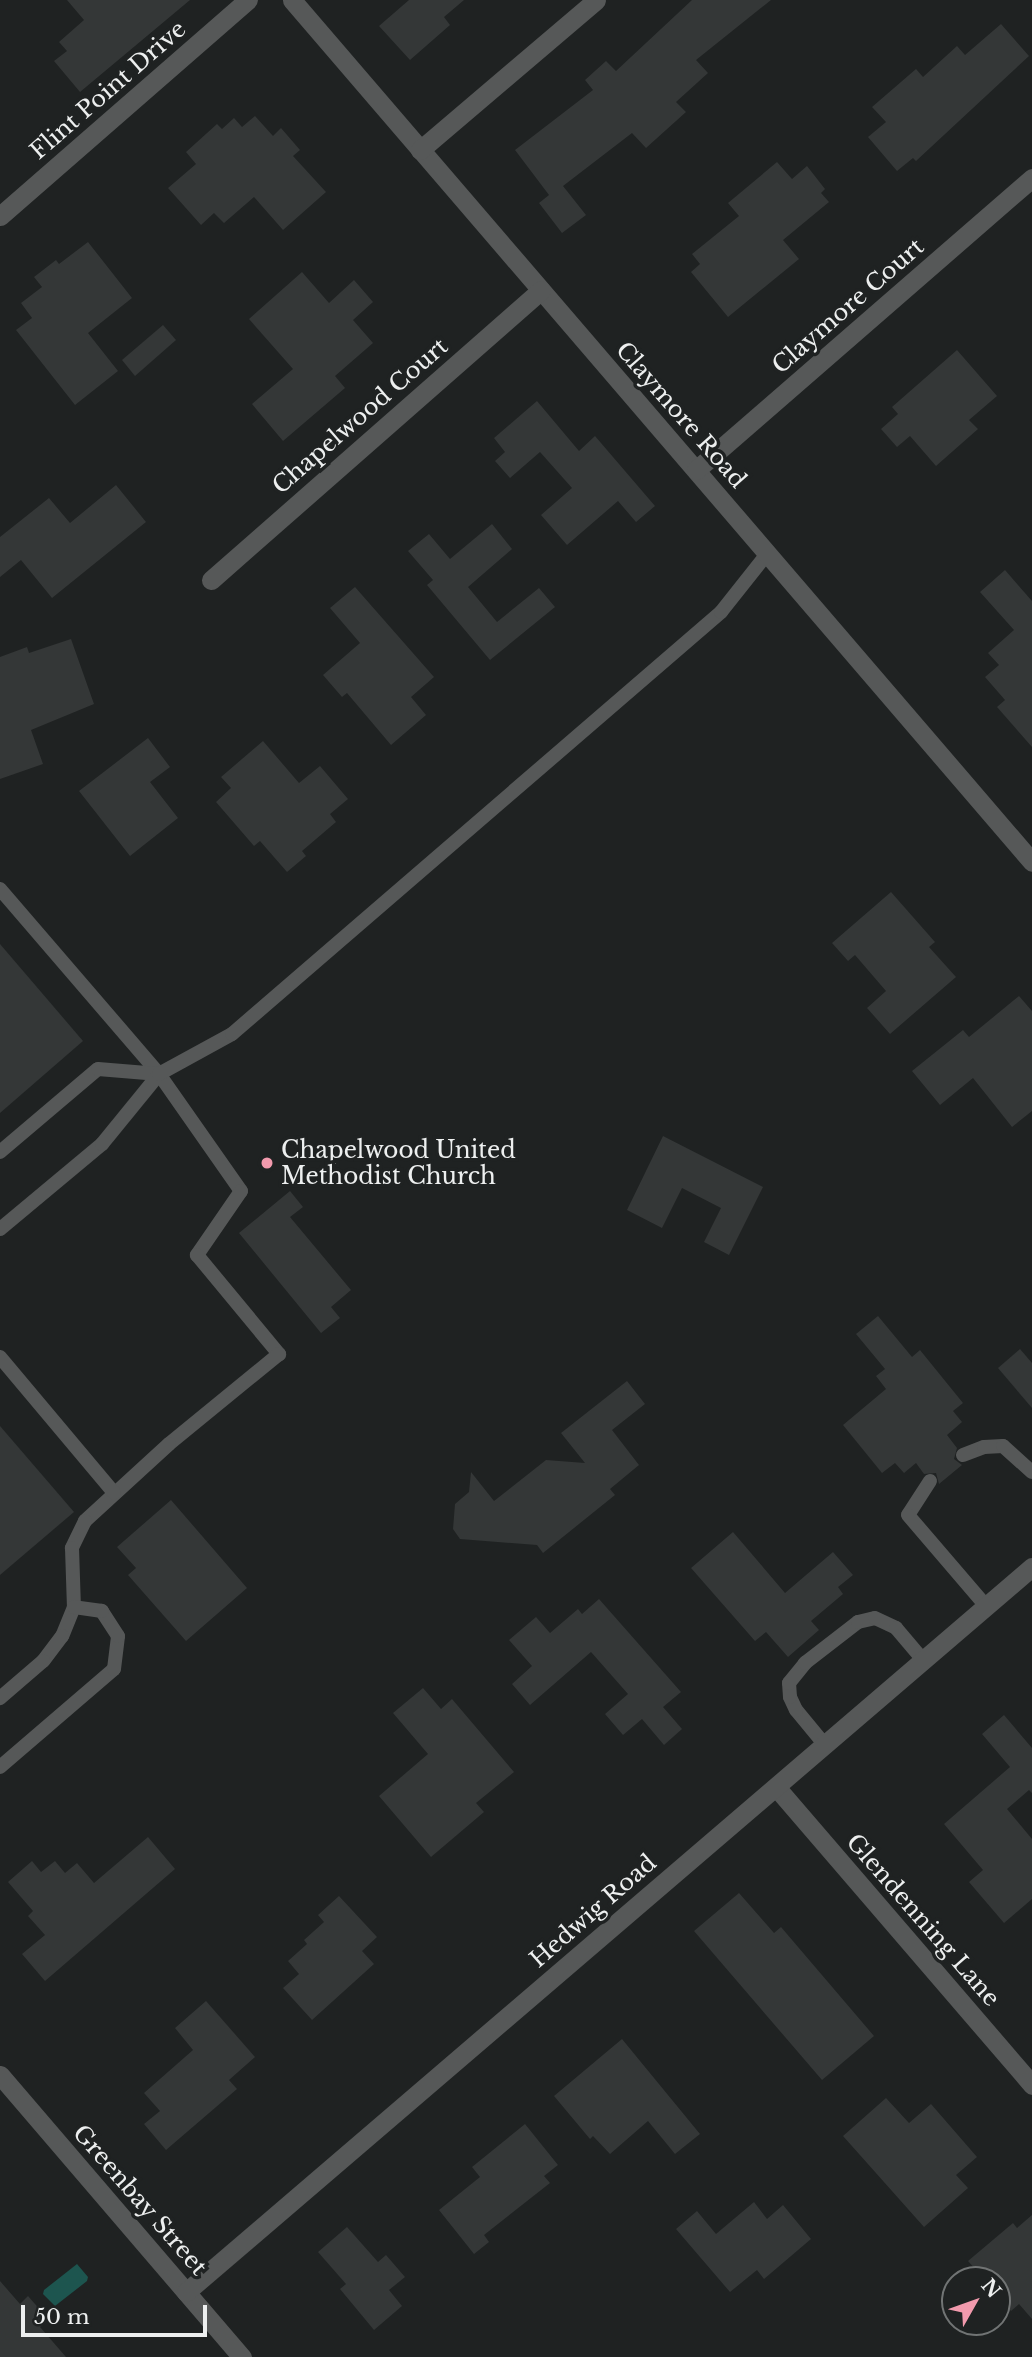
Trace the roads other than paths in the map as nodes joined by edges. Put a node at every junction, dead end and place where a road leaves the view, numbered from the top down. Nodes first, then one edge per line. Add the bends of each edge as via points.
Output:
1 (248, 0) edge
2 (292, 0) edge
3 (596, 0) edge
4 (420, 150) junction
5 (1032, 178) edge
6 (0, 216) edge
7 (541, 290) junction
8 (696, 470) junction
9 (767, 554) junction
10 (211, 580) dead end
11 (1032, 862) edge
12 (0, 889) edge
13 (159, 1074) junction
14 (0, 1152) edge
15 (0, 1229) edge
16 (0, 1357) edge
17 (963, 1455) dead end
18 (1032, 1472) edge
19 (930, 1481) dead end
20 (114, 1493) junction
21 (1032, 1567) edge
22 (986, 1606) junction
23 (74, 1607) junction
24 (923, 1660) junction
25 (0, 1698) edge
26 (825, 1745) junction
27 (0, 1767) edge
28 (776, 1787) junction
29 (0, 2075) edge
30 (1032, 2085) edge
31 (186, 2292) junction
32 (242, 2357) edge

1 - 6 street, Flint Point Drive
2 - 4 street, Claymore Road
3 - 4 street
4 - 7 street, Claymore Road
5 - 8 street, Claymore Court
7 - 8 street, Claymore Road
7 - 10 street, Chapelwood Court
8 - 9 street, Claymore Road
9 - 11 street, Claymore Road
9 - 13 lane via 721,612 232,1034
12 - 13 lane
13 - 14 lane via 98,1069
13 - 15 lane via 103,1144
13 - 20 lane via 241,1191 197,1255 279,1354
16 - 20 lane
17 - 18 lane via 984,1447 1003,1447
19 - 22 lane via 908,1515
20 - 23 lane via 85,1521 72,1548
21 - 22 street, Hedwig Road
22 - 24 street, Hedwig Road
23 - 25 lane via 50,1653
23 - 27 lane via 102,1611 118,1636 114,1669
24 - 26 street, Hedwig Road
24 - 26 lane via 896,1628 875,1618 858,1622 805,1663 789,1683 790,1697
26 - 28 street, Hedwig Road
28 - 30 street, Glendenning Lane
28 - 31 street, Hedwig Road
29 - 31 street, Greenbay Street
31 - 32 street, Greenbay Street

